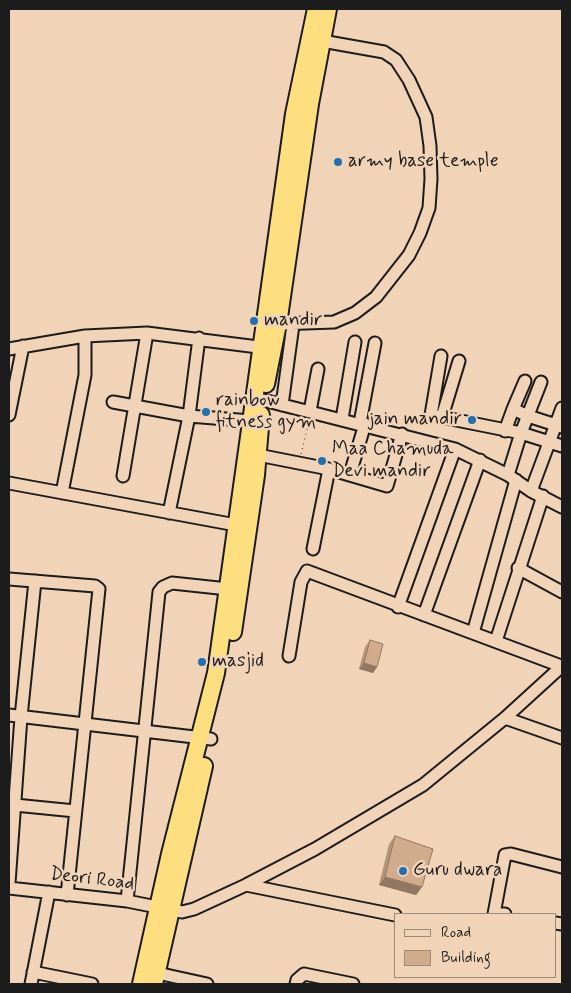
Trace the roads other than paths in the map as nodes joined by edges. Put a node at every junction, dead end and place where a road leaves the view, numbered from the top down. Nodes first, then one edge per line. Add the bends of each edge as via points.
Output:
1 (316, 9) edge
2 (328, 9) edge
3 (322, 41) junction
4 (285, 325) junction
5 (147, 333) junction
6 (85, 336) junction
7 (199, 338) junction
8 (355, 342) dead end
9 (375, 343) dead end
10 (23, 346) junction
11 (9, 349) edge
12 (267, 349) junction
13 (441, 356) dead end
14 (458, 361) dead end
15 (318, 369) dead end
16 (525, 381) dead end
17 (541, 382) dead end
18 (263, 400) junction
19 (114, 402) dead end
20 (282, 404) junction
21 (135, 406) junction
22 (562, 408) edge
23 (513, 409) junction
24 (311, 411) junction
25 (9, 416) edge
26 (188, 416) junction
27 (528, 416) junction
28 (442, 417) junction
29 (342, 419) junction
30 (251, 421) junction
31 (362, 423) junction
32 (559, 426) edge
33 (506, 431) junction
34 (521, 433) junction
35 (402, 434) junction
36 (549, 443) junction
37 (562, 446) edge
38 (456, 449) junction
39 (258, 455) junction
40 (480, 460) junction
41 (329, 469) junction
42 (350, 474) junction
43 (123, 476) dead end
44 (512, 477) junction
45 (9, 483) edge
46 (531, 491) junction
47 (62, 493) junction
48 (543, 496) junction
49 (562, 507) edge
50 (168, 513) junction
51 (236, 525) junction
52 (313, 549) dead end
53 (518, 568) junction
54 (9, 579) edge
55 (35, 581) junction
56 (228, 590) junction
57 (562, 592) edge
58 (398, 606) junction
59 (424, 615) junction
60 (473, 633) junction
61 (496, 641) junction
62 (289, 656) dead end
63 (562, 666) edge
64 (9, 715) edge
65 (21, 717) junction
66 (505, 718) junction
67 (83, 723) junction
68 (146, 730) junction
69 (206, 738) junction
70 (562, 738) edge
71 (15, 805) junction
72 (75, 811) junction
73 (562, 866) edge
74 (9, 884) edge
75 (246, 885) junction
76 (9, 888) edge
77 (50, 892) junction
78 (67, 895) junction
79 (127, 901) junction
80 (165, 908) junction
81 (494, 913) edge
82 (394, 915) edge
83 (33, 972) junction
84 (155, 979) edge
85 (31, 984) edge
86 (92, 984) edge
87 (141, 984) edge
88 (207, 984) edge
89 (296, 984) edge
90 (353, 984) edge

1 - 12 highway via 294,114
2 - 3 highway
3 - 4 highway via 310,104
3 - 4 street via 384,52 396,60 409,80 426,117 432,179 429,208 409,254 376,297 355,313 334,322
4 - 12 highway
4 - 20 street
5 - 6 street
5 - 7 street
5 - 21 street
6 - 10 street
6 - 47 street via 85,375
7 - 12 street
7 - 26 street
8 - 29 street
9 - 31 street
10 - 11 street
10 - 25 street
12 - 18 highway
12 - 30 highway
13 - 28 street via 430,413
14 - 28 street
15 - 24 street
16 - 23 street
17 - 27 street
18 - 20 street
18 - 39 highway
19 - 21 street
20 - 24 street
21 - 26 street
21 - 43 street
22 - 32 street
23 - 27 street
23 - 33 street
24 - 29 street
26 - 30 street
26 - 50 street
27 - 32 street
27 - 34 street
28 - 33 street
29 - 31 street
30 - 51 highway
31 - 35 street
31 - 42 street
32 - 36 street
33 - 34 street
34 - 36 street
34 - 44 street
35 - 38 street
35 - 42 street via 388,485
36 - 37 street
36 - 46 street
38 - 40 street
38 - 58 street
39 - 41 street
39 - 69 highway via 234,629
40 - 44 street
40 - 59 street
41 - 42 street
41 - 52 street
44 - 46 street
44 - 60 street
45 - 47 street
46 - 48 street
47 - 50 street
48 - 49 street
48 - 53 street
50 - 51 street
51 - 56 highway
53 - 57 street
53 - 61 street
54 - 55 street
55 - 65 street
55 - 67 street via 99,589
56 - 68 street via 172,583 160,592
56 - 69 highway
58 - 59 street
58 - 62 street via 305,572
59 - 60 street
60 - 61 street
61 - 63 street
63 - 66 street, Deori Road
64 - 65 street
65 - 67 street
65 - 71 street
66 - 70 street
66 - 75 street, Deori Road via 423,786 373,817
67 - 68 street
67 - 72 street
68 - 69 street
68 - 79 street
69 - 80 highway
71 - 72 street
71 - 74 street
72 - 78 street
73 - 81 street via 505,855
75 - 80 street, Deori Road via 186,912
75 - 82 street
76 - 77 street, Deori Road
77 - 78 street, Deori Road
77 - 83 street
78 - 79 street, Deori Road
79 - 80 street, Deori Road
80 - 84 highway
80 - 87 highway
83 - 85 street
83 - 86 street
84 - 88 street
89 - 90 street via 304,974

